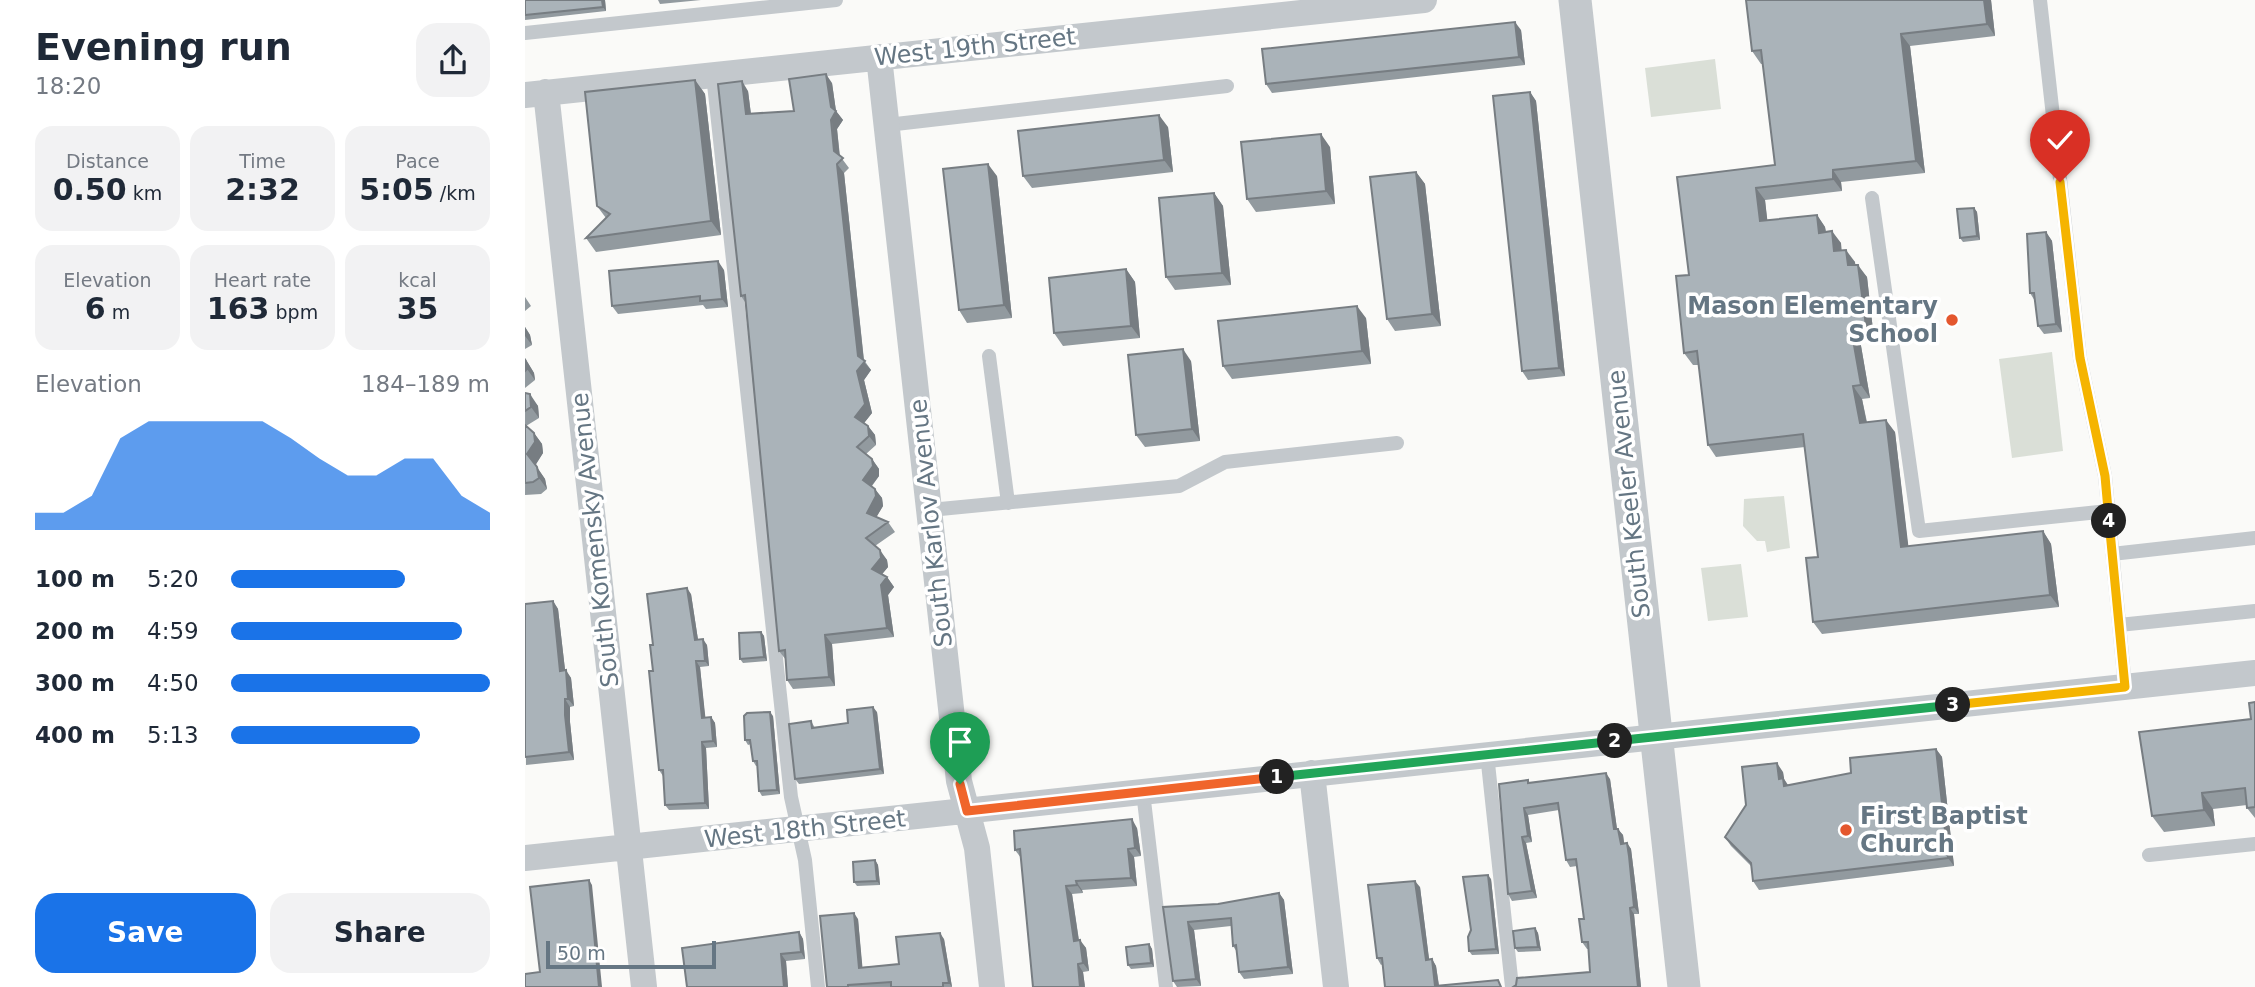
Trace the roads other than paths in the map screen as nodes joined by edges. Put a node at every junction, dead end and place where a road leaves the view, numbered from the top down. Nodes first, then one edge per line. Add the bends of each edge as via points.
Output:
1 (836, 0) edge
2 (1575, 0) edge
3 (2040, 0) edge
4 (1410, 1) edge
5 (525, 33) edge
6 (879, 57) junction
7 (713, 75) junction
8 (1227, 86) dead end
9 (536, 94) edge
10 (887, 125) junction
11 (1873, 198) dead end
12 (989, 356) dead end
13 (1397, 443) dead end
14 (1008, 503) junction
15 (930, 510) junction
16 (2108, 511) junction
17 (2255, 538) edge
18 (2112, 554) junction
19 (2255, 611) edge
20 (2119, 625) junction
21 (2255, 673) edge
22 (2125, 687) junction
23 (1656, 737) junction
24 (1487, 754) junction
25 (1313, 773) junction
26 (1143, 792) junction
27 (967, 811) junction
28 (798, 830) junction
29 (2255, 844) edge
30 (629, 847) junction
31 (2149, 855) dead end
32 (525, 858) edge
33 (644, 987) edge
34 (818, 987) edge
35 (992, 987) edge
36 (1166, 987) edge
37 (1336, 987) edge
38 (1512, 987) edge
39 (1683, 987) edge

1 - 5 lane
2 - 23 street, South Keeler Avenue
3 - 16 lane via 2080,358
4 - 6 street, West 19th Street
6 - 7 street, West 19th Street
6 - 10 street, South Karlov Avenue
7 - 9 street, West 19th Street
7 - 28 lane
8 - 10 lane
9 - 30 street, South Komensky Avenue
10 - 15 street, South Karlov Avenue
11 - 16 lane via 1919,531
12 - 14 lane
13 - 14 lane via 1225,462 1179,486
14 - 15 lane
15 - 27 street, South Karlov Avenue via 959,781
16 - 18 lane
17 - 18 lane
18 - 20 lane
19 - 20 lane
20 - 22 lane
21 - 22 street, West 18th Street
22 - 23 street, West 18th Street
23 - 24 street, West 18th Street
23 - 39 street, South Keeler Avenue
24 - 25 street, West 18th Street
24 - 38 lane
25 - 26 street, West 18th Street
25 - 37 street
26 - 27 street, West 18th Street
26 - 36 lane
27 - 28 street, West 18th Street
27 - 35 street, South Karlov Avenue via 977,848
28 - 30 street, West 18th Street
28 - 34 lane
29 - 31 lane
30 - 32 street, West 18th Street
30 - 33 street, South Komensky Avenue

